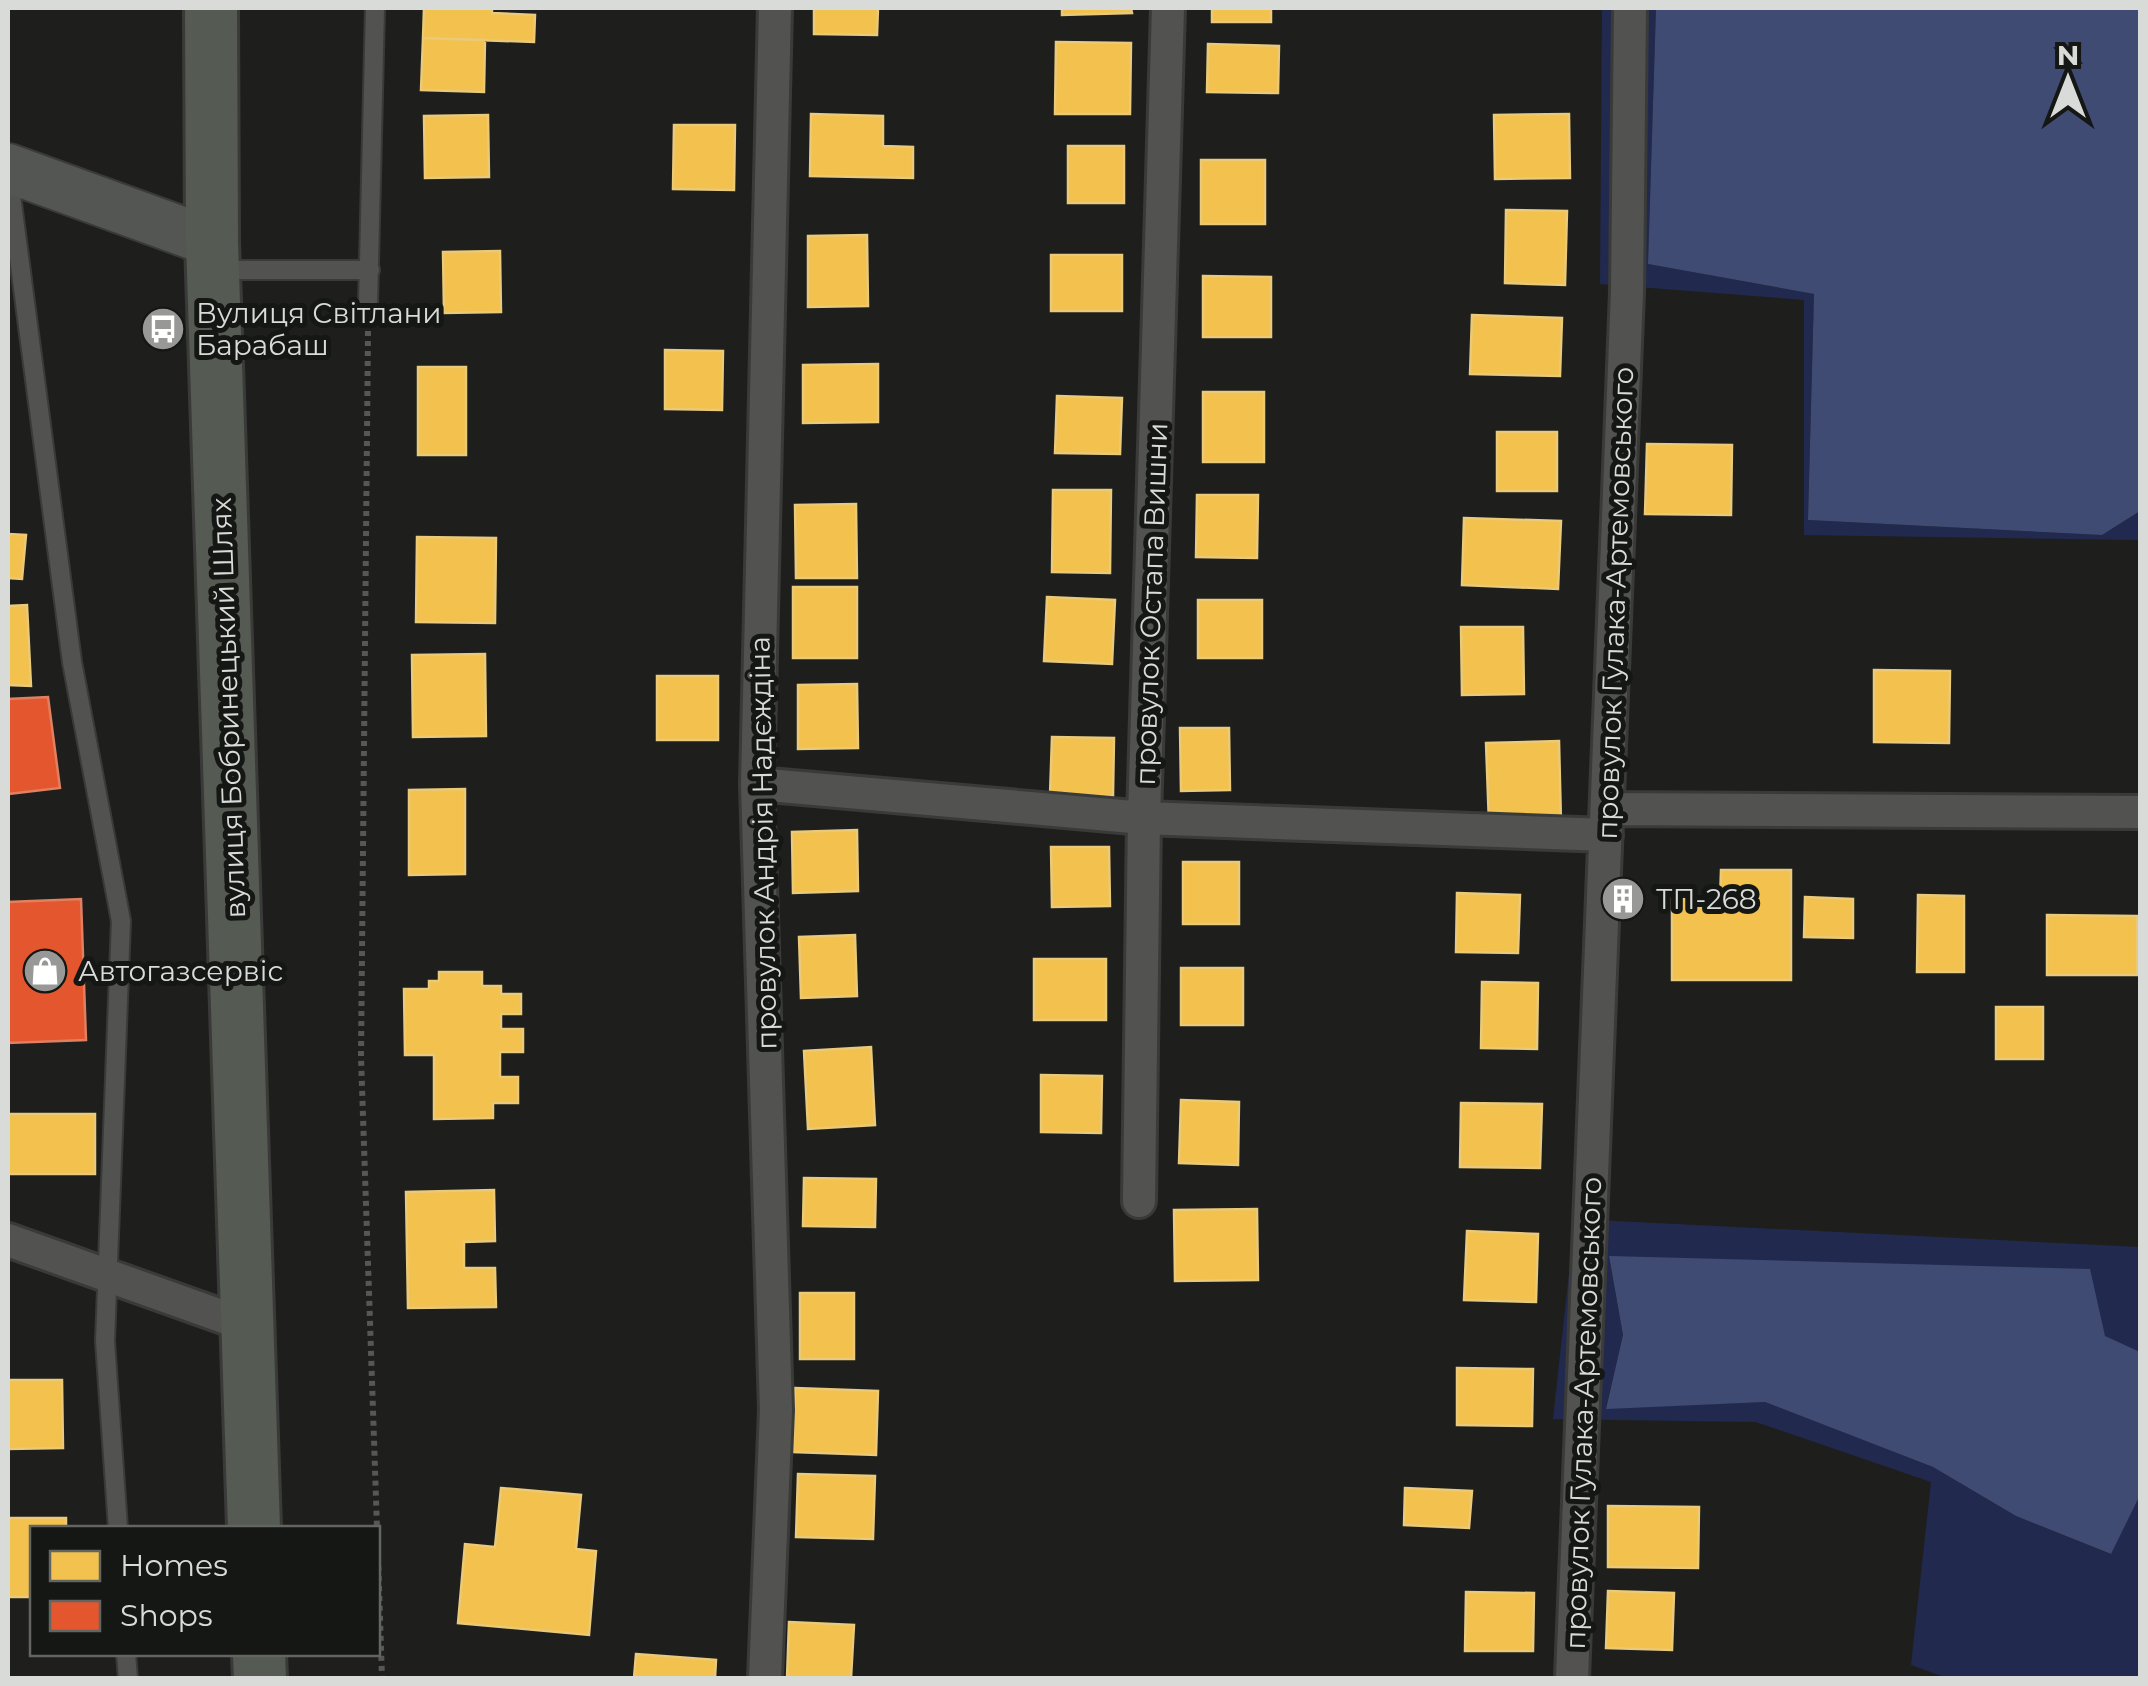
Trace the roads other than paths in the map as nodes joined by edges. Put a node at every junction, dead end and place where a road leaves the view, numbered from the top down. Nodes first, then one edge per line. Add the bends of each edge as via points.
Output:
1 (212, 8) edge
2 (376, 8) edge
3 (775, 8) edge
4 (1168, 8) edge
5 (1630, 8) edge
6 (8, 170) edge
7 (213, 256) junction
8 (370, 270) junction
9 (368, 305) road end
10 (757, 784) junction
11 (2140, 812) edge
12 (1144, 818) junction
13 (1607, 822) junction
14 (1139, 1201) dead end
15 (8, 1240) edge
16 (111, 1276) junction
17 (249, 1326) junction
18 (118, 1526) edge
19 (254, 1526) edge
20 (765, 1678) edge
21 (1572, 1678) edge

1 - 7 main road, вулиця Бобринецький Шлях
2 - 8 lane
3 - 10 street, провулок Андрія Надєждіна
4 - 12 street, провулок Остапа Вишни
5 - 13 street, провулок Гулака-Артемовського via 1627,292
6 - 7 street
6 - 16 lane via 72,662 121,921
7 - 8 lane
7 - 17 main road, вулиця Бобринецький Шлях
8 - 9 lane
10 - 12 street
10 - 20 street, провулок Андрія Надєждіна via 776,1410
11 - 13 street
12 - 13 street
12 - 14 street, провулок Остапа Вишни
13 - 21 street, провулок Гулака-Артемовського
15 - 16 street
16 - 17 street
16 - 18 lane via 105,1341
17 - 19 main road, вулиця Бобринецький Шлях

